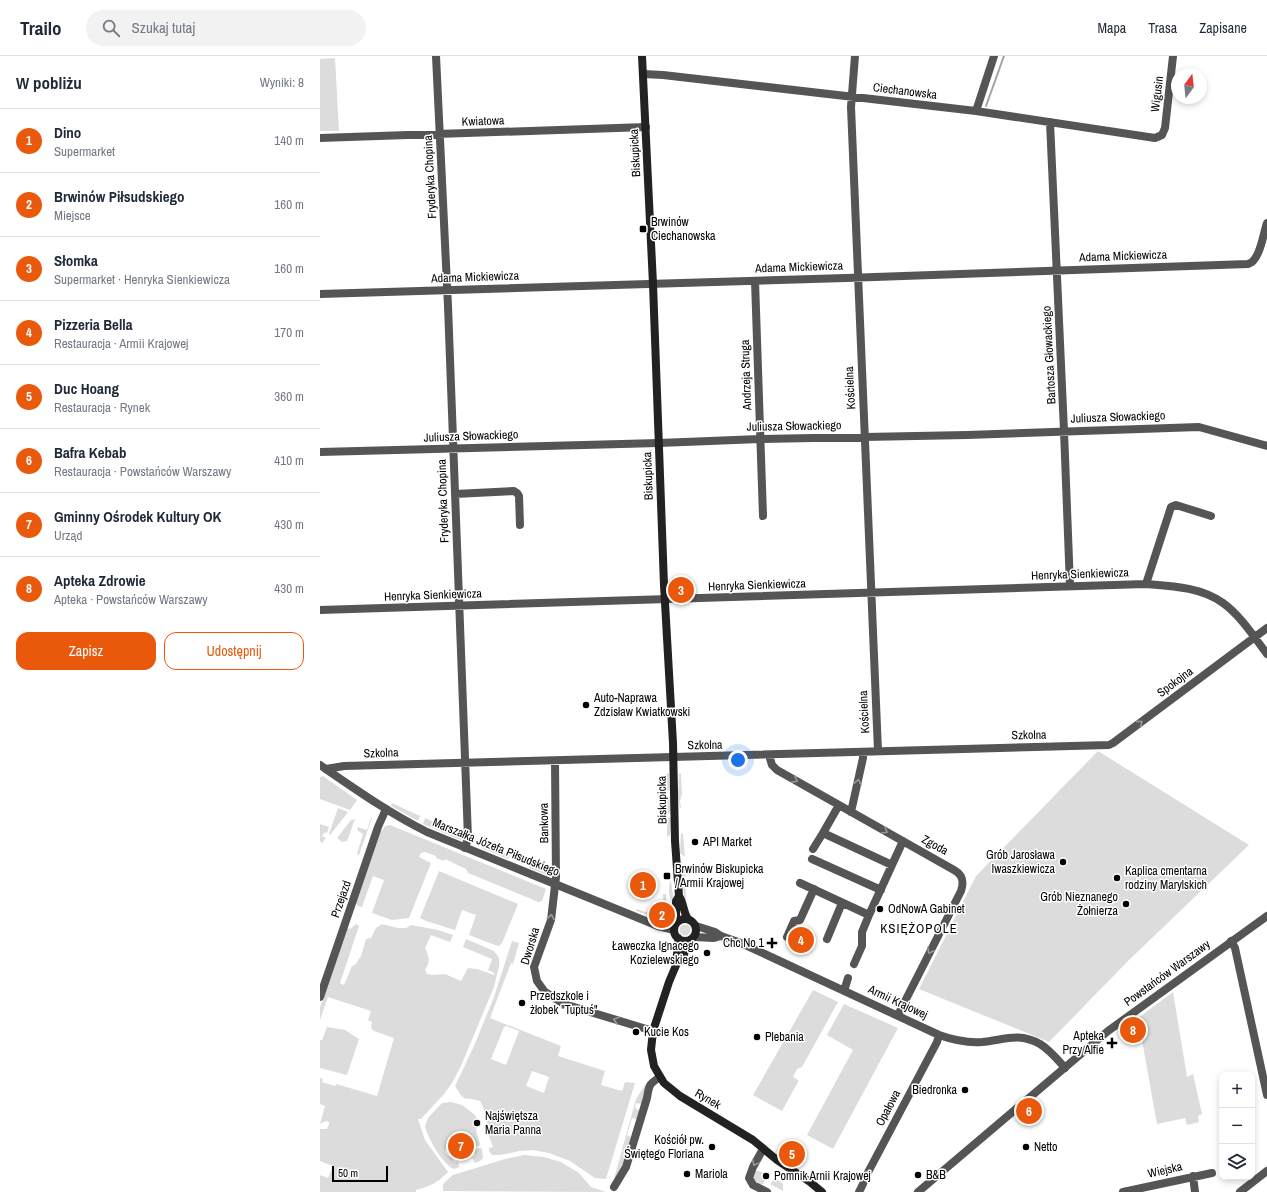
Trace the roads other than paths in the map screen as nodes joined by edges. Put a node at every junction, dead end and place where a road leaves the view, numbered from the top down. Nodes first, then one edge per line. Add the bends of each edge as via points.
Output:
1 (436, 56) edge
2 (642, 56) edge
3 (855, 56) edge
4 (994, 56) edge
5 (1173, 56) edge
6 (643, 74) junction
7 (851, 97) junction
8 (976, 111) junction
9 (1050, 122) junction
10 (646, 127) junction
11 (440, 134) junction
12 (1162, 135) joint
13 (320, 138) edge
14 (1267, 223) edge
15 (1057, 270) junction
16 (857, 277) junction
17 (755, 281) junction
18 (653, 284) junction
19 (447, 290) junction
20 (320, 294) edge
21 (1064, 431) junction
22 (864, 437) junction
23 (760, 439) junction
24 (659, 443) junction
25 (1267, 446) edge
26 (453, 449) junction
27 (320, 452) edge
28 (455, 494) junction
29 (763, 516) dead end
30 (1211, 516) dead end
31 (520, 526) dead end
32 (1146, 584) junction
33 (1070, 586) junction
34 (871, 593) junction
35 (664, 600) junction
36 (460, 606) junction
37 (320, 610) edge
38 (1267, 628) edge
39 (1255, 637) junction
40 (1267, 654) edge
41 (1109, 745) joint
42 (878, 751) junction
43 (863, 752) junction
44 (769, 755) junction
45 (674, 758) junction
46 (555, 761) junction
47 (466, 763) junction
48 (323, 767) edge
49 (839, 805) junction
50 (386, 809) junction
51 (851, 812) junction
52 (823, 832) junction
53 (903, 841) junction
54 (465, 848) junction
55 (813, 849) dead end
56 (812, 858) dead end
57 (892, 865) junction
58 (800, 883) dead end
59 (555, 884) junction
60 (814, 890) junction
61 (881, 890) junction
62 (679, 896) junction
63 (842, 902) junction
64 (869, 915) junction
65 (1267, 916) edge
66 (688, 919) junction
67 (675, 926) junction
68 (696, 926) junction
69 (721, 936) junction
70 (787, 937) dead end
71 (678, 938) junction
72 (692, 939) junction
73 (827, 939) dead end
74 (1231, 941) junction
75 (677, 963) junction
76 (854, 964) dead end
77 (848, 978) dead end
78 (844, 991) junction
79 (320, 995) edge
80 (898, 1015) junction
81 (653, 1031) junction
82 (940, 1035) junction
83 (1065, 1068) junction
84 (660, 1077) junction
85 (1267, 1095) edge
86 (763, 1149) junction
87 (1267, 1171) edge
88 (1212, 1173) dead end
89 (1193, 1176) junction
90 (614, 1187) dead end
91 (767, 1192) edge
92 (822, 1192) edge
93 (859, 1192) edge
94 (918, 1192) edge
95 (1123, 1192) edge
96 (1195, 1192) edge
97 (1240, 1192) edge

1 - 11 street, Fryderyka Chopina
2 - 6 main road, Biskupicka
3 - 7 street, Kościelna
4 - 8 street
5 - 12 street, Wigusin via 1165,128
6 - 7 street, Ciechanowska
6 - 10 main road, Biskupicka
7 - 8 street, Ciechanowska
7 - 16 street, Kościelna
8 - 9 street, Ciechanowska
9 - 12 street, Ciechanowska via 1155,138
9 - 15 street, Bartosza Głowackiego
10 - 11 street, Kwiatowa
10 - 18 main road, Biskupicka
11 - 13 street, Kwiatowa
11 - 19 street, Fryderyka Chopina
14 - 15 street, Adama Mickiewicza via 1255,260 1248,264
15 - 16 street, Adama Mickiewicza
15 - 21 street, Bartosza Głowackiego
16 - 17 street, Adama Mickiewicza
16 - 22 street, Kościelna
17 - 18 street, Adama Mickiewicza
17 - 23 street, Andrzeja Struga
18 - 19 street, Adama Mickiewicza
18 - 24 main road, Biskupicka
19 - 20 street, Adama Mickiewicza
19 - 26 street, Fryderyka Chopina
21 - 22 street, Juliusza Słowackiego
21 - 25 street, Juliusza Słowackiego via 1199,427
21 - 33 street, Bartosza Głowackiego
22 - 23 street, Juliusza Słowackiego
22 - 34 street, Kościelna
23 - 24 street, Juliusza Słowackiego
23 - 29 street, Andrzeja Struga
24 - 26 street, Juliusza Słowackiego
24 - 35 main road, Biskupicka
26 - 27 street, Juliusza Słowackiego
26 - 28 street, Fryderyka Chopina
28 - 31 street via 514,491 519,496
28 - 36 street, Fryderyka Chopina
30 - 32 street via 1176,505 1171,507
32 - 33 street, Henryka Sienkiewicza
32 - 39 street, Henryka Sienkiewicza via 1192,590 1212,597 1233,612
33 - 34 street, Henryka Sienkiewicza
34 - 35 street, Henryka Sienkiewicza
34 - 42 street, Kościelna
35 - 36 street, Henryka Sienkiewicza
35 - 45 main road, Biskupicka
36 - 37 street, Henryka Sienkiewicza
36 - 47 street, Fryderyka Chopina
38 - 39 street, Spokojna
39 - 40 street, Henryka Sienkiewicza
41 -> 39 street, Spokojna
41 - 42 street, Szkolna
42 - 43 street, Szkolna
43 - 44 street, Szkolna
51 -> 43 street
44 - 45 street, Szkolna
44 -> 49 street, Zgoda via 772,765 777,770
45 - 46 street, Szkolna
45 - 62 main road, Biskupicka via 675,841
46 - 47 street, Szkolna
46 - 59 street, Bankowa
47 - 48 street, Szkolna
47 - 54 street, Fryderyka Chopina via 468,839
48 - 50 street, Marszałka Józefa Piłsudskiego
49 - 51 street, Zgoda
49 - 52 street
50 - 54 street, Marszałka Józefa Piłsudskiego via 420,829
50 - 79 street, Przejazd
51 -> 53 street, Zgoda
52 - 55 street
52 - 57 street
53 - 57 street
53 -> 80 street, Zgoda via 959,872 963,882
54 - 59 street, Marszałka Józefa Piłsudskiego
56 - 61 street
57 - 61 street
58 - 60 street
59 - 67 street, Marszałka Józefa Piłsudskiego via 658,926
81 -> 59 street, Dworska via 564,1004 538,985 534,967 551,920
60 - 63 street
60 - 70 street via 800,920 794,921
61 - 64 street
62 - 66 main road, Biskupicka
62 - 67 main road, Biskupicka via 676,901
63 - 64 street
63 - 73 street
64 - 76 street via 862,932 862,946
65 - 74 street, Powstańców Warszawy
66 - 67 main road via 681,920
66 - 68 main road
67 - 71 main road via 674,933
68 - 69 street, Armii Krajowej
68 - 72 main road
69 - 72 street, Armii Krajowej
69 - 78 street, Armii Krajowej
71 - 72 main road via 684,941
71 - 75 main road
72 - 75 main road via 682,959
74 - 83 street, Powstańców Warszawy via 1108,1031
74 - 85 street via 1235,948
75 - 81 main road
77 - 78 street
78 - 80 street, Armii Krajowej
80 - 82 street, Armii Krajowej
81 - 84 main road, Rynek via 651,1050
82 - 83 street, Armii Krajowej via 970,1042 1010,1037 1025,1038 1048,1049
82 - 93 street, Opałowa
83 - 94 street, Powstańców Warszawy
84 - 86 main road, Rynek via 680,1096 743,1133
84 - 90 street via 648,1087 626,1167
86 -> 91 street via 749,1178 753,1185
86 - 92 main road, Rynek
87 - 97 street
88 - 89 street, Wiejska
89 - 95 street, Wiejska
89 - 96 street

